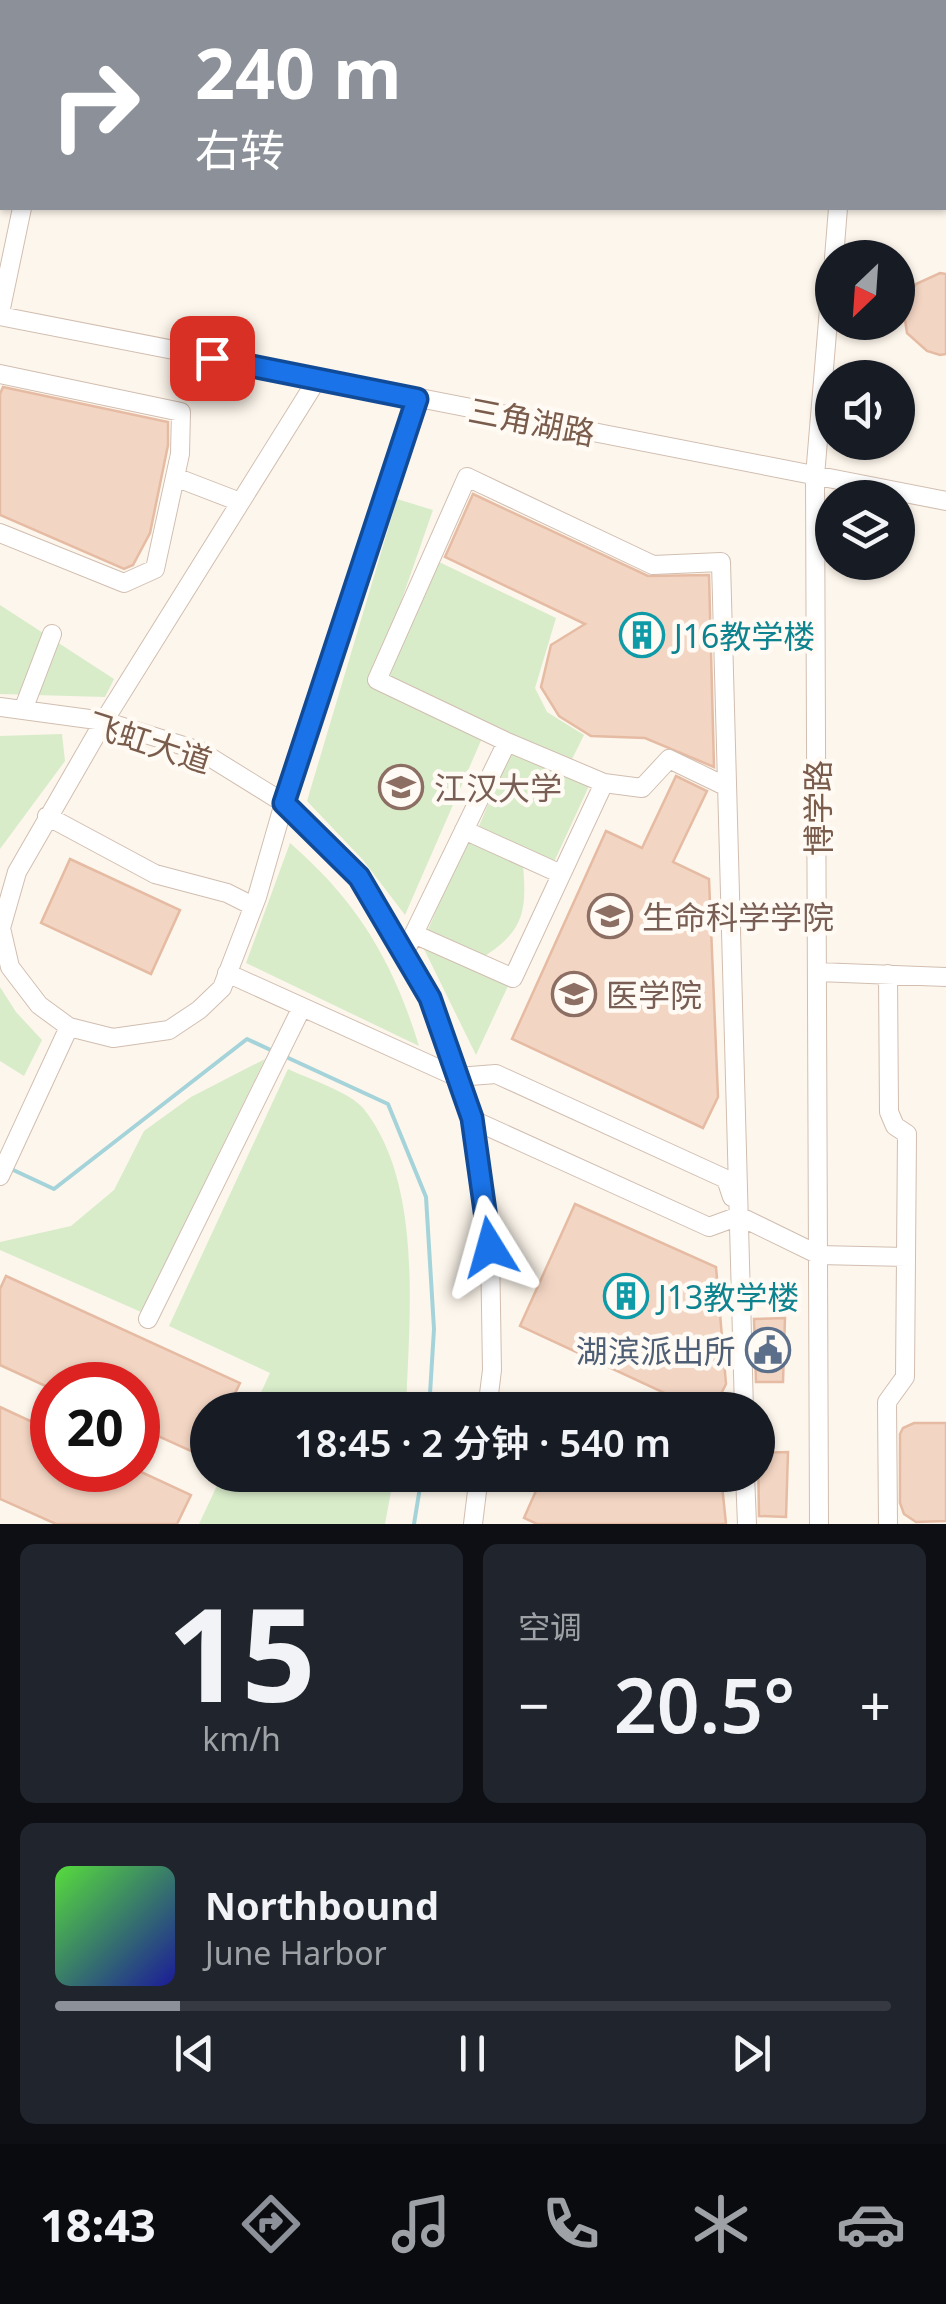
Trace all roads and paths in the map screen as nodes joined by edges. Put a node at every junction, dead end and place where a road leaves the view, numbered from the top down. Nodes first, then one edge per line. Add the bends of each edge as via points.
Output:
1 (22, 210) edge
2 (838, 210) edge
3 (835, 240) edge
4 (0, 315) edge
5 (827, 340) edge
6 (0, 374) edge
7 (318, 378) junction
8 (417, 399) junction
9 (816, 476) junction
10 (175, 477) junction
11 (240, 502) junction
12 (946, 502) edge
13 (0, 533) edge
14 (52, 634) dead end
15 (0, 708) edge
16 (23, 710) junction
17 (104, 721) junction
18 (507, 742) junction
19 (604, 783) junction
20 (727, 787) junction
21 (284, 803) junction
22 (47, 816) junction
23 (464, 830) junction
24 (8, 868) edge
25 (561, 874) junction
26 (253, 906) junction
27 (414, 934) junction
28 (404, 954) junction
29 (818, 972) junction
30 (227, 973) junction
31 (888, 974) junction
32 (946, 977) edge
33 (302, 1007) junction
34 (69, 1028) junction
35 (457, 1078) junction
36 (472, 1118) junction
37 (0, 1176) edge
38 (738, 1216) junction
39 (819, 1255) junction
40 (906, 1257) junction
41 (148, 1319) dead end
42 (490, 1392) edge
43 (743, 1392) edge
44 (477, 1492) edge
45 (745, 1492) edge
46 (473, 1524) edge
47 (746, 1524) edge
48 (819, 1524) edge
49 (888, 1524) edge

1 - 4 street
2 - 3 street
4 - 7 street, 三角湖路
5 - 9 street, 博学路
6 - 10 street via 180,412
7 - 8 street, 三角湖路
7 - 11 street
8 - 9 street, 三角湖路
8 - 21 street
9 - 12 street, 三角湖路
9 - 29 street, 博学路
10 - 11 street
10 - 13 street via 154,569 124,583
11 - 17 street
14 - 16 street
15 - 16 street, 飞虹大道
16 - 17 street, 飞虹大道
17 - 21 street, 飞虹大道 via 200,751
17 - 22 street
18 - 19 street
18 - 20 street via 378,680 467,478 653,565 722,562
18 - 23 street
19 - 20 street via 642,788 668,759
19 - 25 street
20 - 38 street
21 - 26 street
21 - 28 street, 飞虹大道 via 359,877
22 - 24 street
22 - 26 street via 155,874
23 - 25 street
23 - 27 street
24 - 34 street via 0,928 10,966 39,1005
25 - 27 street via 513,978
26 - 30 street
27 - 28 street
28 - 35 street, 飞虹大道 via 430,998
29 - 31 street
29 - 39 street, 博学路
30 - 33 street
30 - 34 street via 222,988 169,1030 113,1038
31 - 32 street
31 - 40 street via 888,1112 907,1134
33 - 35 street
33 - 41 street
34 - 37 street
35 - 36 street, 飞虹大道
35 - 38 street via 496,1074 726,1178
36 - 38 street via 708,1226
36 - 42 street, 飞虹大道 via 490,1247
38 - 39 street
38 - 43 street
39 - 40 street
39 - 48 street, 博学路
40 - 49 street via 905,1377 887,1402
44 - 46 street
45 - 47 street

